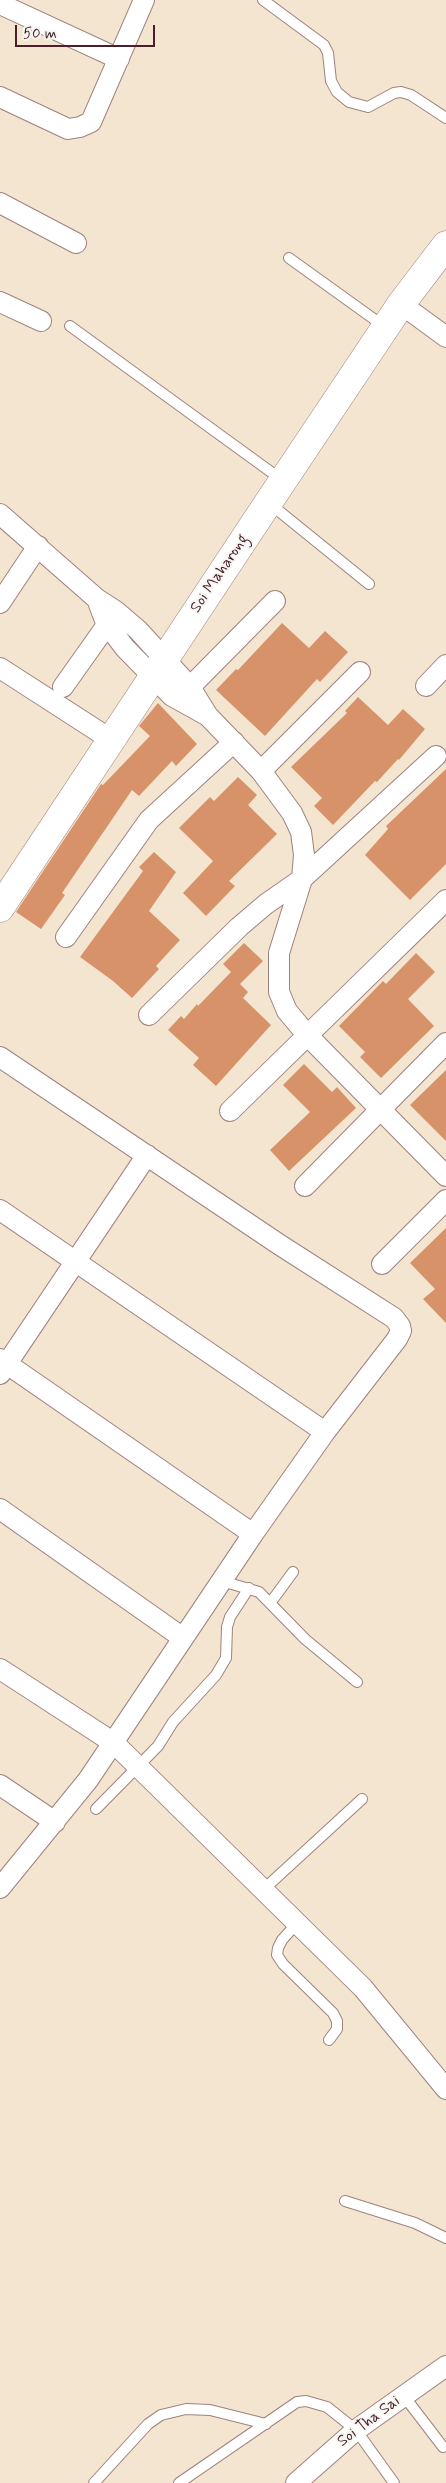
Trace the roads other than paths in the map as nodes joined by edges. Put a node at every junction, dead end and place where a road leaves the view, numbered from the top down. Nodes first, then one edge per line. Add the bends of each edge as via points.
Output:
1 (144, 0) edge
2 (263, 0) edge
3 (0, 4) edge
4 (119, 59) junction
5 (0, 97) edge
6 (446, 118) edge
7 (0, 203) edge
8 (76, 243) dead end
9 (446, 245) edge
10 (289, 258) dead end
11 (0, 302) edge
12 (401, 304) junction
13 (41, 321) dead end
14 (70, 326) dead end
15 (385, 328) junction
16 (446, 337) edge
17 (275, 492) junction
18 (0, 514) edge
19 (38, 546) junction
20 (370, 584) dead end
21 (275, 601) dead end
22 (0, 603) edge
23 (112, 618) junction
24 (446, 665) edge
25 (158, 666) junction
26 (0, 668) edge
27 (360, 672) dead end
28 (63, 686) dead end
29 (426, 686) dead end
30 (190, 687) junction
31 (208, 716) junction
32 (110, 739) junction
33 (234, 742) junction
34 (436, 756) dead end
35 (261, 771) junction
36 (302, 879) junction
37 (446, 900) edge
38 (0, 908) edge
39 (66, 937) dead end
40 (149, 1015) dead end
41 (308, 1036) junction
42 (446, 1043) edge
43 (0, 1056) edge
44 (381, 1108) junction
45 (230, 1112) dead end
46 (147, 1155) junction
47 (446, 1176) edge
48 (305, 1186) dead end
49 (446, 1200) edge
50 (0, 1210) edge
51 (76, 1261) junction
52 (382, 1264) dead end
53 (2, 1365) edge
54 (325, 1432) junction
55 (0, 1509) edge
56 (253, 1534) junction
57 (293, 1572) dead end
58 (222, 1581) junction
59 (249, 1588) junction
60 (270, 1602) junction
61 (183, 1638) junction
62 (0, 1669) edge
63 (357, 1682) dead end
64 (112, 1741) junction
65 (139, 1767) junction
66 (0, 1785) edge
67 (362, 1799) dead end
68 (96, 1809) dead end
69 (52, 1820) junction
70 (0, 1888) edge
71 (263, 1890) junction
72 (296, 1922) junction
73 (329, 2040) dead end
74 (446, 2089) edge
75 (344, 2201) dead end
76 (446, 2238) edge
77 (446, 2366) edge
78 (404, 2396) junction
79 (266, 2424) junction
80 (356, 2430) junction
81 (443, 2447) dead end
82 (94, 2483) edge
83 (179, 2483) edge
84 (296, 2483) edge
85 (394, 2483) edge

1 - 4 street
2 - 6 lane via 324,45 331,81 337,92 349,102 368,107 394,93 406,93
3 - 4 street
4 - 5 street via 91,122 85,126 68,129
7 - 8 street
9 - 12 street, Soi Maharong
10 - 15 lane
11 - 13 street
12 - 15 street, Soi Maharong
12 - 16 street
14 - 17 lane
15 - 17 street, Soi Maharong
17 - 20 lane
17 - 25 street, Soi Maharong
18 - 19 street
19 - 22 street
19 - 23 street via 97,599
21 - 30 street
23 - 25 street via 138,630
23 - 28 street
24 - 29 street
25 - 30 street
25 - 31 street via 172,696
25 - 32 street, Soi Maharong
26 - 32 street
27 - 35 street
30 - 31 street
31 - 33 street
32 - 38 street, Soi Maharong
33 - 35 street
33 - 39 street via 149,820
34 - 36 street
35 - 36 street via 292,813 301,832 304,855
36 - 40 street via 239,927
36 - 41 street via 280,953 278,972 279,992 287,1011
37 - 41 street
41 - 44 street
41 - 45 street
42 - 44 street
43 - 46 street
44 - 47 street
44 - 48 street
46 - 51 street
46 - 54 street via 394,1318 400,1326 398,1339
49 - 52 street
50 - 51 street
51 - 53 street
51 - 54 street
53 - 56 street
54 - 56 street
55 - 61 street
56 - 58 street
57 - 60 lane
58 - 59 lane
58 - 61 street
59 - 60 lane
59 - 65 lane via 230,1617 226,1658 216,1675 173,1722
60 - 63 lane via 305,1639
61 - 64 street
62 - 64 street
64 - 65 street
64 - 69 street
65 - 68 lane
65 - 71 street
66 - 69 street
67 - 71 lane
69 - 70 street
71 - 72 street
72 - 73 lane via 282,1940 278,1955 283,1964 333,2013 336,2029
72 - 74 street via 363,1988
75 - 76 lane via 415,2223
77 - 78 street, Soi Tha Sai
78 - 80 street, Soi Tha Sai
78 - 81 lane
79 - 80 lane via 297,2402 306,2401 327,2407
79 - 82 lane via 210,2410 186,2409 161,2415 148,2424
79 - 83 lane
80 - 84 street, Soi Tha Sai
80 - 85 lane

